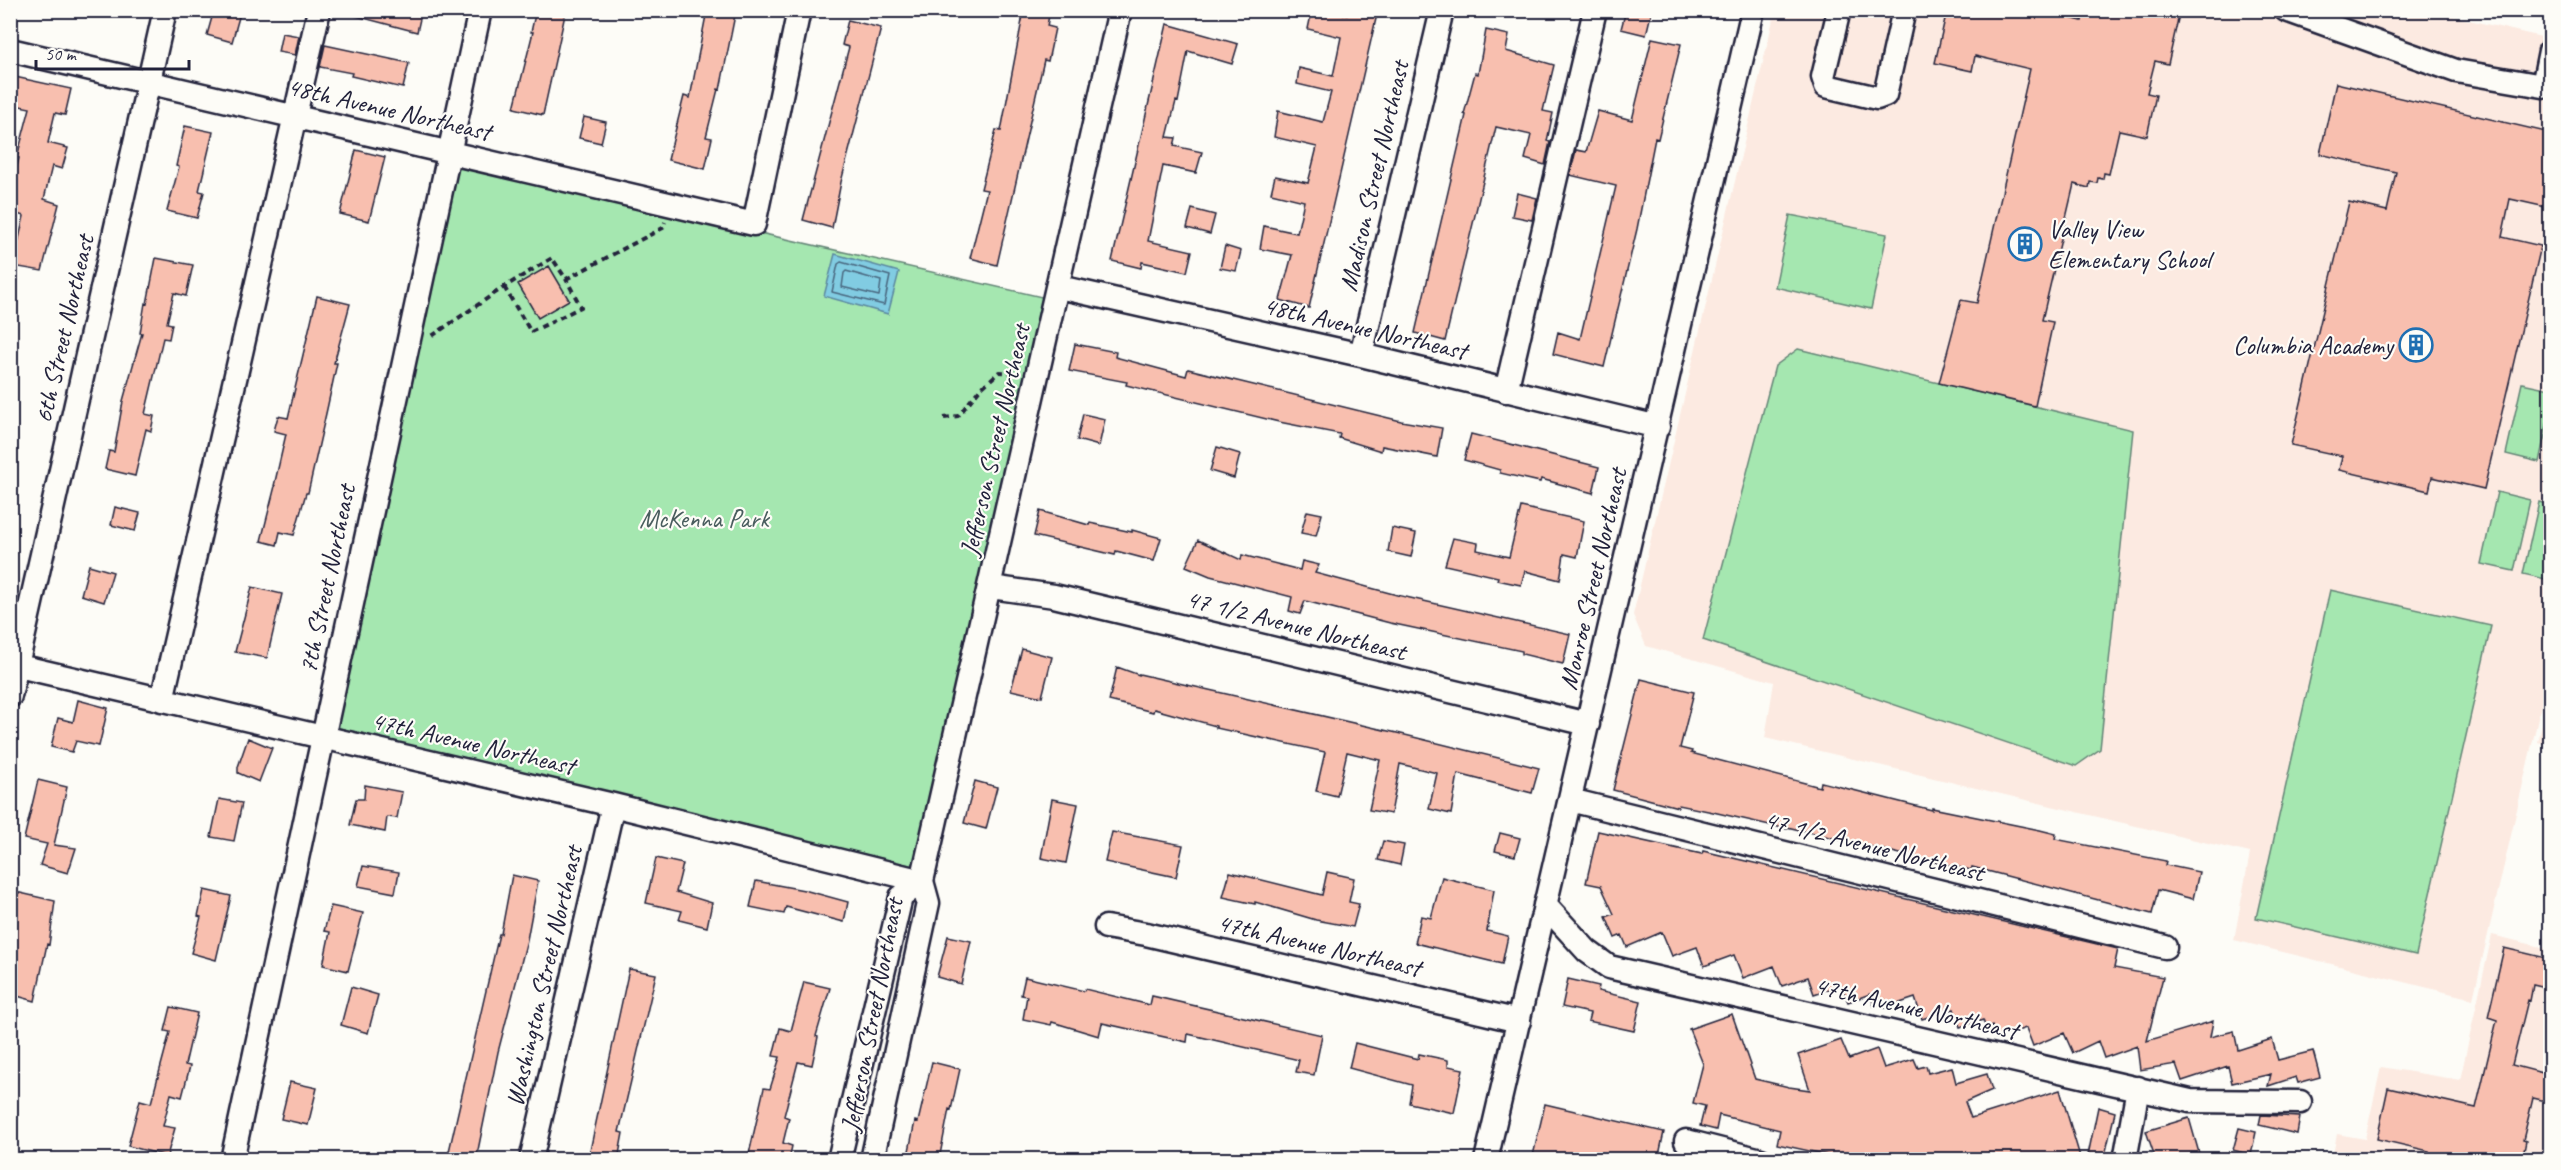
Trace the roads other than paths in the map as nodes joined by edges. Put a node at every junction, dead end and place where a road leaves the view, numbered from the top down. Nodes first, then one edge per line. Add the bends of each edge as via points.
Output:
1 (165, 10) edge
2 (319, 10) edge
3 (480, 10) edge
4 (799, 10) edge
5 (1120, 10) edge
6 (1442, 10) edge
7 (1595, 10) edge
8 (1753, 10) edge
9 (1839, 10) edge
10 (1904, 10) edge
11 (2286, 10) edge
12 (10, 50) edge
13 (2550, 51) edge
14 (149, 82) junction
15 (295, 116) junction
16 (448, 152) junction
17 (1059, 287) junction
18 (1361, 355) junction
19 (1506, 391) junction
20 (1658, 427) junction
21 (991, 587) junction
22 (14, 665) edge
23 (10, 696) edge
24 (162, 699) junction
25 (1587, 724) junction
26 (322, 737) junction
27 (1570, 800) junction
28 (613, 805) junction
29 (922, 881) junction
30 (1545, 905) junction
31 (1106, 927) dead end
32 (2165, 947) dead end
33 (1519, 1021) junction
34 (2138, 1088) junction
35 (2300, 1102) dead end
36 (1686, 1141) dead end
37 (232, 1160) edge
38 (531, 1160) edge
39 (839, 1160) edge
40 (872, 1160) edge
41 (1486, 1160) edge
42 (1761, 1160) edge
43 (2125, 1160) edge

1 - 14 street, 6th Street Northeast
2 - 15 street
3 - 16 street, 7th Street Northeast
4 - 16 street, 48th Avenue Northeast via 754,224
5 - 17 street, Jefferson Street Northeast
6 - 18 street, Madison Street Northeast
7 - 19 street
8 - 20 street, Monroe Street Northeast
9 - 10 street via 1823,77 1826,86 1877,98 1885,95
11 - 13 street via 2456,71 2543,86
12 - 14 street, 48th Avenue Northeast
14 - 15 street, 48th Avenue Northeast
14 - 22 street, 6th Street Northeast
15 - 16 street, 48th Avenue Northeast
15 - 24 street
16 - 26 street, 7th Street Northeast
17 - 18 street, 48th Avenue Northeast
17 - 21 street, Jefferson Street Northeast
18 - 19 street, 48th Avenue Northeast
19 - 20 street, 48th Avenue Northeast
20 - 25 street, Monroe Street Northeast
21 - 25 street, 47 1/2 Avenue Northeast via 1054,596
21 - 29 street, Jefferson Street Northeast
22 - 23 street, 6th Street Northeast
22 - 24 street, 47th Avenue Northeast
24 - 26 street, 47th Avenue Northeast
25 - 27 street, Monroe Street Northeast
26 - 28 street, 47th Avenue Northeast
26 - 37 street, 7th Street Northeast
27 - 30 street, Monroe Street Northeast
27 - 32 street, 47 1/2 Avenue Northeast
28 - 29 street, 47th Avenue Northeast
28 - 38 street, Washington Street Northeast
29 - 39 street, Jefferson Street Northeast via 902,897
29 - 40 street, Jefferson Street Northeast via 928,903
30 - 33 street, Monroe Street Northeast
30 - 34 street, 47th Avenue Northeast via 1587,951 1609,967
31 - 33 street, 47th Avenue Northeast
33 - 41 street, Monroe Street Northeast
34 - 35 street, 47th Avenue Northeast via 2190,1101
34 - 43 street
36 - 42 street

